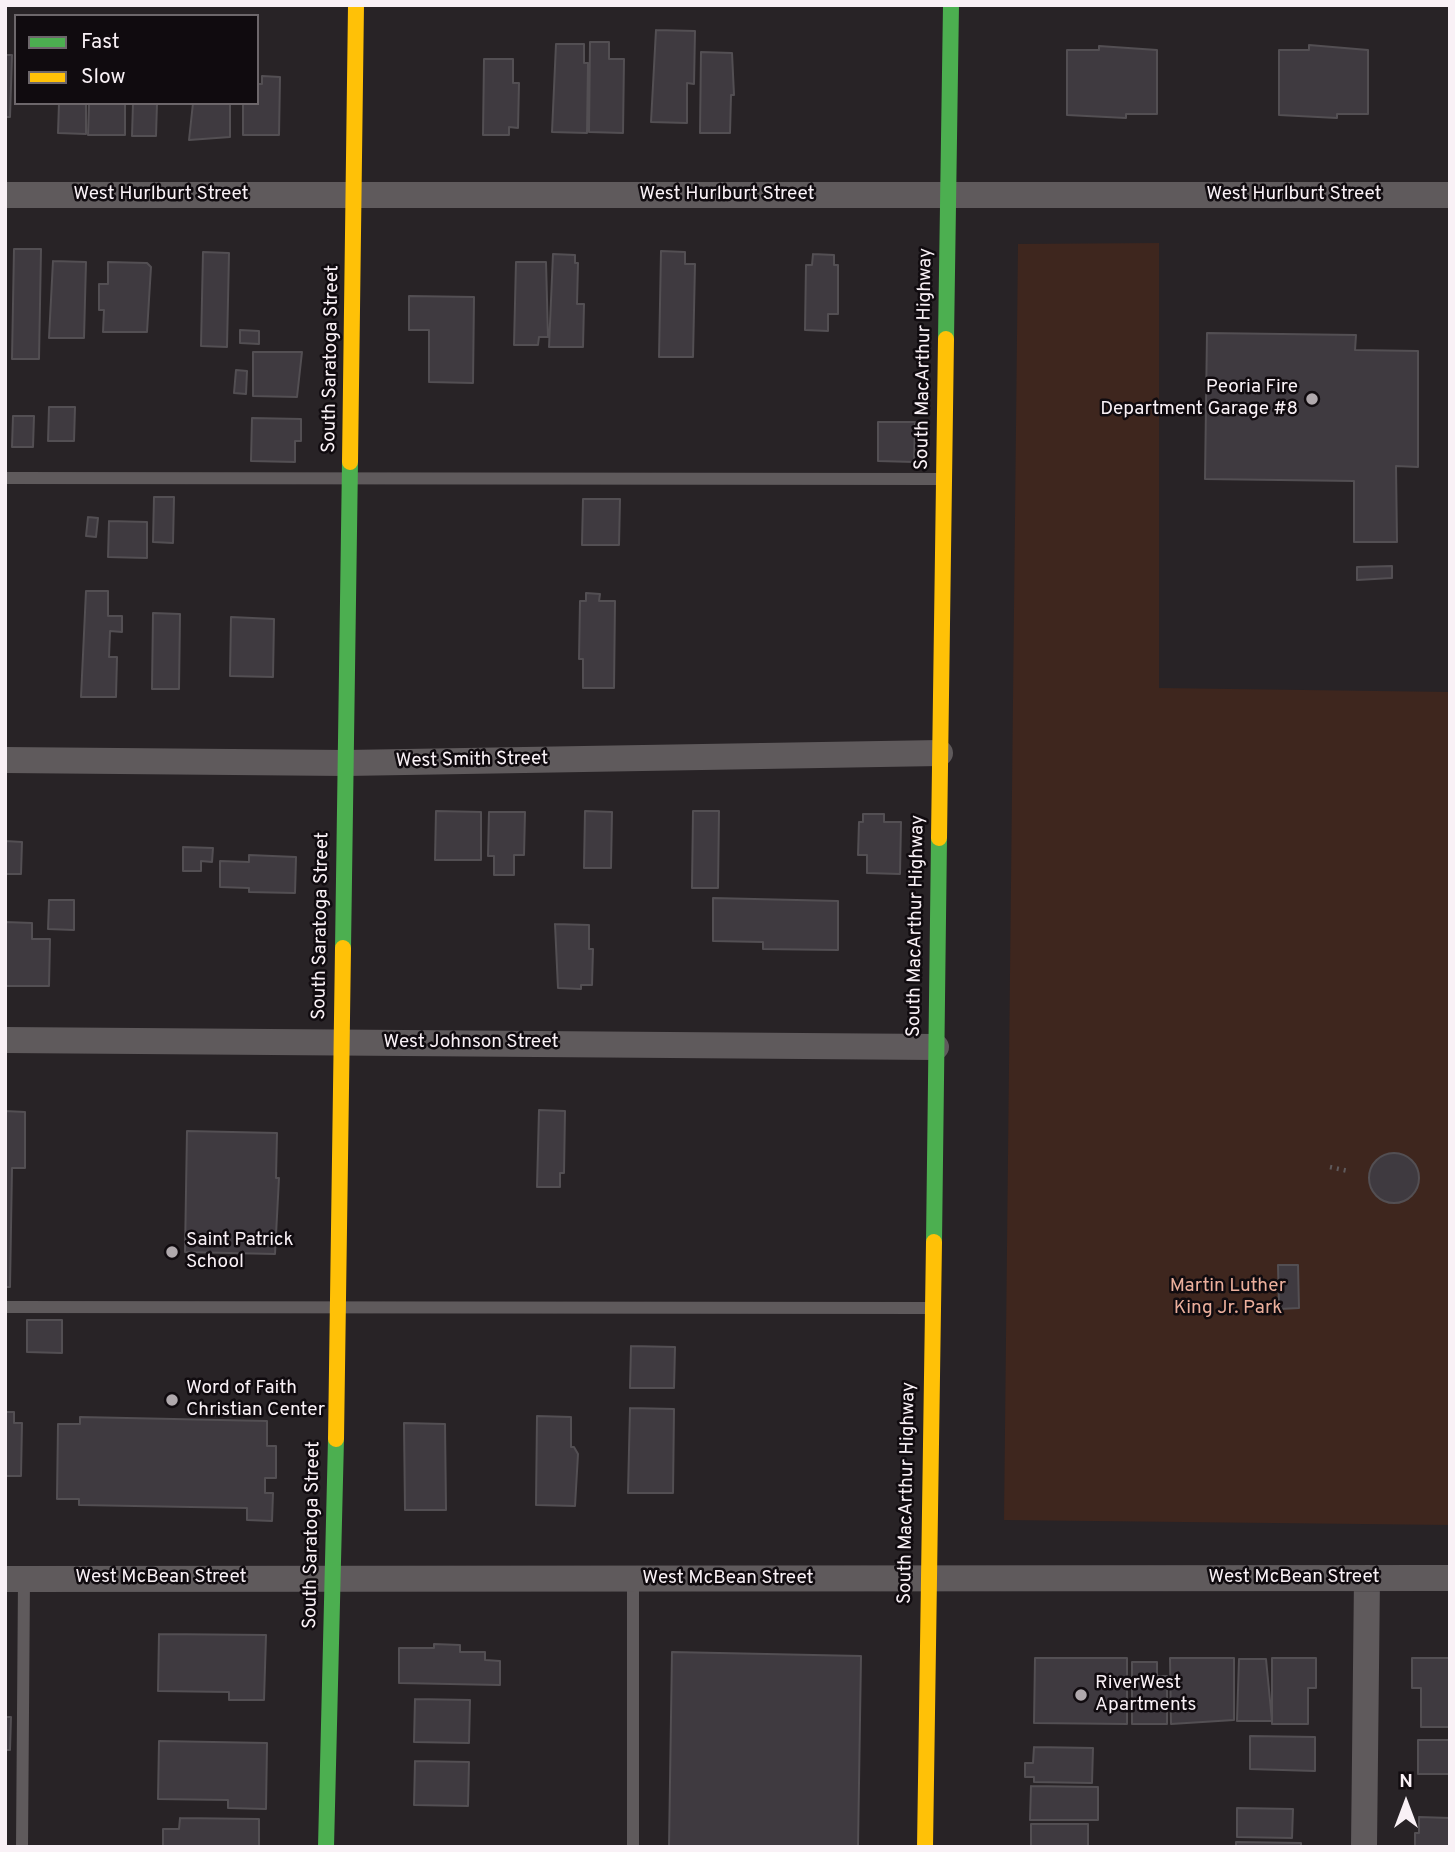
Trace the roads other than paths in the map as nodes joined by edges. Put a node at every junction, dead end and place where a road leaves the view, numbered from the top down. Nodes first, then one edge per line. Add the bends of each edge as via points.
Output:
1 (356, 5) edge
2 (951, 5) edge
3 (5, 195) edge
4 (356, 195) junction
5 (948, 195) junction
6 (1450, 195) edge
7 (5, 478) edge
8 (944, 479) junction
9 (351, 480) junction
10 (940, 753) junction
11 (5, 760) edge
12 (346, 763) junction
13 (5, 1040) edge
14 (341, 1042) junction
15 (936, 1046) junction
16 (5, 1307) edge
17 (931, 1308) junction
18 (338, 1309) junction
19 (334, 1578) junction
20 (1367, 1578) junction
21 (1450, 1578) edge
22 (15, 1579) edge
23 (633, 1579) junction
24 (929, 1579) junction
25 (22, 1847) edge
26 (326, 1847) edge
27 (633, 1847) edge
28 (925, 1847) edge
29 (1364, 1847) edge

1 - 4 main road, South Saratoga Street
2 - 5 main road, South MacArthur Highway
3 - 4 street, West Hurlburt Street
4 - 5 street, West Hurlburt Street
4 - 9 main road, South Saratoga Street
5 - 6 street, West Hurlburt Street
5 - 8 main road, South MacArthur Highway
7 - 9 lane
8 - 9 lane
8 - 10 main road, South MacArthur Highway
9 - 12 main road, South Saratoga Street
10 - 12 street, West Smith Street
10 - 15 main road, South MacArthur Highway
11 - 12 street, West Smith Street
12 - 14 main road, South Saratoga Street
13 - 14 street, West Johnson Street
14 - 15 street, West Johnson Street
14 - 18 main road, South Saratoga Street
15 - 17 main road, South MacArthur Highway
16 - 18 lane
17 - 18 lane
17 - 24 main road, South MacArthur Highway
18 - 19 main road, South Saratoga Street
19 - 22 street, West McBean Street
19 - 23 street, West McBean Street
19 - 26 main road, South Saratoga Street
20 - 21 street, West McBean Street
20 - 24 street, West McBean Street
20 - 29 street
22 - 25 lane
23 - 24 street, West McBean Street
23 - 27 lane
24 - 28 main road, South MacArthur Highway

